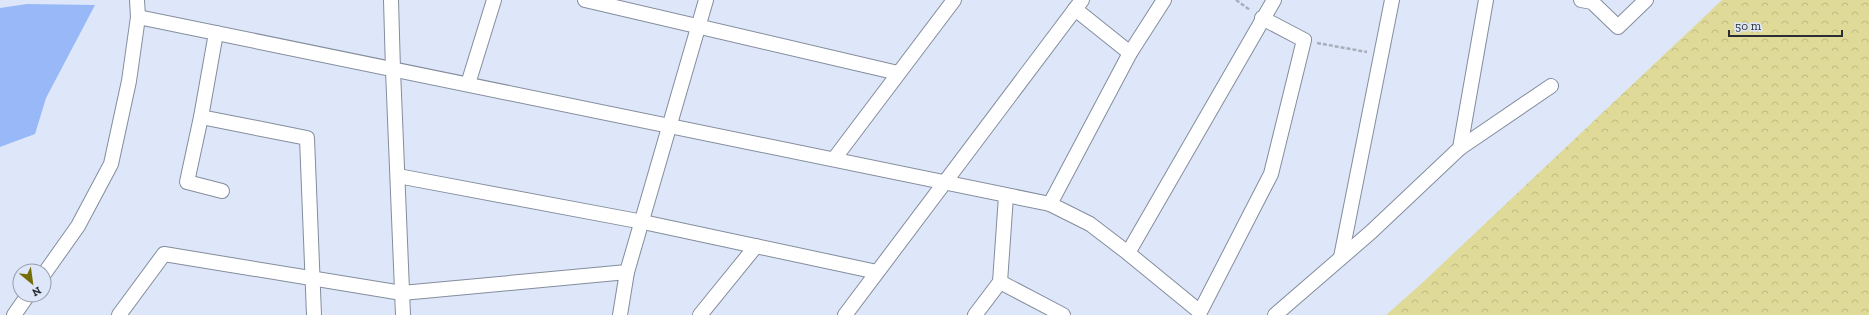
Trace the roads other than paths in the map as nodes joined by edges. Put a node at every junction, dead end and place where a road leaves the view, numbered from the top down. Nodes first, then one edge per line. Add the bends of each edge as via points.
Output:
1 (137, 0) edge
2 (392, 0) edge
3 (494, 0) edge
4 (585, 0) edge
5 (706, 0) edge
6 (954, 0) edge
7 (1164, 0) edge
8 (1274, 0) edge
9 (1392, 0) edge
10 (1486, 0) edge
11 (1581, 0) edge
12 (1646, 0) edge
13 (1079, 5) edge
14 (138, 17) junction
15 (1262, 18) junction
16 (698, 27) junction
17 (216, 33) junction
18 (1130, 53) junction
19 (393, 70) junction
20 (898, 72) junction
21 (468, 84) junction
22 (1551, 86) dead end
23 (201, 117) junction
24 (670, 126) junction
25 (1460, 148) junction
26 (834, 159) junction
27 (398, 176) junction
28 (943, 183) junction
29 (222, 191) dead end
30 (1006, 196) junction
31 (1050, 204) junction
32 (642, 222) junction
33 (756, 246) junction
34 (1128, 253) junction
35 (1341, 257) junction
36 (52, 263) edge
37 (627, 272) junction
38 (877, 272) junction
39 (312, 280) junction
40 (1000, 282) junction
41 (402, 294) junction
42 (22, 303) edge
43 (14, 315) edge
44 (119, 315) edge
45 (314, 315) edge
46 (403, 315) edge
47 (620, 315) edge
48 (700, 315) edge
49 (845, 315) edge
50 (974, 315) edge
51 (1062, 315) edge
52 (1275, 315) edge

1 - 14 street
2 - 19 street
3 - 21 street
4 - 16 street
5 - 16 street
6 - 20 street
7 - 18 street
8 - 15 street
9 - 35 street
10 - 25 street
11 - 12 street via 1592,2 1618,27
13 - 18 street
13 - 28 street
14 - 17 street
14 - 36 street via 129,81 111,164 78,226
15 - 34 street
15 - 34 street via 1304,40 1272,174 1200,312
16 - 20 street
16 - 24 street
17 - 19 street
17 - 23 street
18 - 31 street
19 - 21 street
19 - 27 street
20 - 26 street
21 - 24 street
22 - 25 street
23 - 29 street via 187,182
23 - 39 street via 307,138
24 - 26 street
24 - 32 street
25 - 35 street
26 - 28 street
27 - 32 street
27 - 41 street
28 - 30 street
28 - 38 street
30 - 31 street
30 - 40 street
31 - 34 street via 1090,224
32 - 33 street
32 - 37 street
33 - 38 street
33 - 48 street
35 - 52 street
37 - 41 street
37 - 47 street
38 - 49 street
39 - 41 street
39 - 44 street via 164,254
39 - 45 street
40 - 50 street
40 - 51 street
41 - 46 street
42 - 43 street

